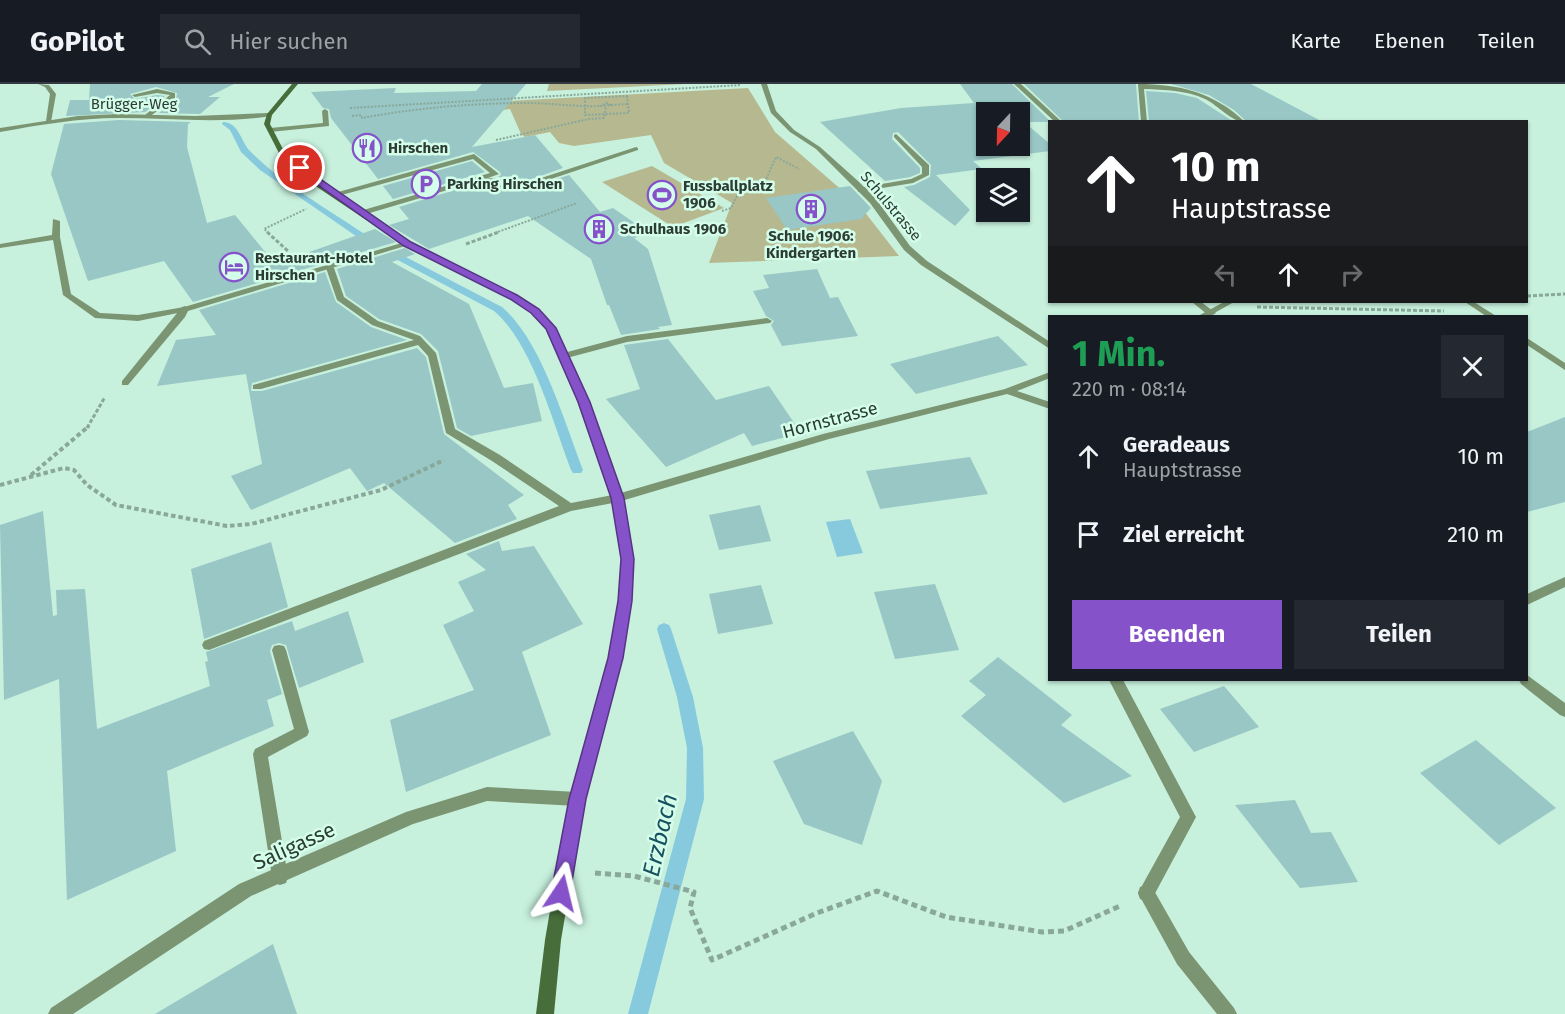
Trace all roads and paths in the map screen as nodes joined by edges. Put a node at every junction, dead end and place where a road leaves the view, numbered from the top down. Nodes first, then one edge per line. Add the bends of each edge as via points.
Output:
1 (41, 84) edge
2 (296, 84) edge
3 (764, 84) edge
4 (1017, 84) edge
5 (747, 85) edge
6 (1142, 85) edge
7 (135, 95) dead end
8 (606, 97) junction
9 (628, 104) junction
10 (606, 105) junction
11 (585, 106) junction
12 (325, 111) joint
13 (606, 114) junction
14 (269, 115) junction
15 (147, 116) junction
16 (49, 120) junction
17 (326, 120) junction
18 (1057, 120) edge
19 (1144, 120) edge
20 (1239, 120) edge
21 (0, 130) edge
22 (270, 130) junction
23 (896, 136) dead end
24 (636, 149) dead end
25 (474, 156) junction
26 (804, 172) dead end
27 (474, 180) junction
28 (861, 190) junction
29 (335, 194) junction
30 (578, 203) dead end
31 (311, 204) dead end
32 (722, 211) dead end
33 (363, 213) junction
34 (56, 221) dead end
35 (56, 237) junction
36 (408, 244) junction
37 (0, 246) edge
38 (432, 256) junction
39 (330, 268) junction
40 (303, 275) junction
41 (1565, 294) edge
42 (1528, 296) edge
43 (1197, 303) edge
44 (1228, 303) edge
45 (1234, 303) edge
46 (1473, 304) edge
47 (185, 309) junction
48 (1207, 315) edge
49 (1490, 315) edge
50 (767, 321) dead end
51 (420, 341) junction
52 (1528, 342) edge
53 (1048, 345) edge
54 (563, 356) junction
55 (1565, 368) edge
56 (1048, 376) edge
57 (125, 383) joint
58 (257, 387) dead end
59 (1008, 391) junction
60 (1048, 405) edge
61 (471, 444) junction
62 (28, 477) junction
63 (0, 485) edge
64 (618, 498) junction
65 (569, 507) junction
66 (1565, 582) edge
67 (1528, 600) edge
68 (209, 645) dead end
69 (279, 650) dead end
70 (1117, 681) edge
71 (1527, 681) edge
72 (1565, 711) edge
73 (577, 799) junction
74 (564, 870) junction
75 (280, 877) junction
76 (1146, 893) junction
77 (57, 1014) edge
78 (545, 1014) edge
79 (1228, 1014) edge

1 - 16 street via 53,94
2 - 14 main road
3 - 28 street, Schulstrasse via 773,112
4 - 18 street
5 - 12 path
6 - 19 street
6 - 20 street via 1207,95
7 - 15 street via 157,91 173,94
8 - 9 path via 627,96
8 - 10 path
8 - 11 path via 585,98
9 - 10 path
9 - 13 path via 628,113
10 - 11 path
10 - 13 path
11 - 13 path via 585,115
11 - 17 path via 528,103
12 - 17 street
13 - 25 path via 604,118 486,142
14 - 15 street, Brügger-Weg
14 - 22 main road
15 - 16 street, Brügger-Weg
16 - 21 street, Brügger-Weg
17 - 22 street via 327,125
22 - 29 main road via 282,154
23 - 28 street via 926,166 925,175 913,181
24 - 27 street via 530,184
25 - 27 street via 495,174
25 - 29 street
26 - 32 path via 776,157 763,186 738,194 731,208
27 - 33 street
28 - 53 street, Schulstrasse via 907,248 924,263
29 - 33 main road
30 - 38 path
31 - 40 path via 264,229 295,257
33 - 36 main road
34 - 35 street
35 - 37 street
35 - 47 street via 67,295 98,316 138,318
36 - 38 main road
36 - 39 street
38 - 54 main road via 535,311 550,328
39 - 40 street
39 - 51 street via 340,297 354,309 375,323
40 - 47 street
41 - 42 path
43 - 48 street
44 - 48 street
45 - 46 path via 1251,307 1450,311
46 - 49 street
47 - 57 street
50 - 54 street via 627,339
51 - 58 street
51 - 61 street via 433,355 450,431
52 - 55 street
54 - 64 main road
56 - 59 street, Hornstrasse
57 - 62 path via 107,393 89,426
59 - 60 street
59 - 64 street, Hornstrasse via 827,436
61 - 62 path via 429,469 381,490 251,524 227,526 116,505 87,485 74,470 64,468
61 - 65 street
62 - 63 path
64 - 65 street, Hornstrasse
64 - 73 main road via 627,559 625,601 616,658
65 - 68 street, Hornstrasse
66 - 67 street
69 - 75 street via 302,732 260,754
70 - 76 street via 1188,817
71 - 72 street
73 - 74 main road
73 - 75 street, Saligasse via 487,794 411,817
74 - 76 path via 634,876 694,892 690,908 712,960 877,891 946,917 1042,932 1064,931
74 - 78 main road
75 - 77 street, Saligasse via 245,890
76 - 79 street via 1183,958

